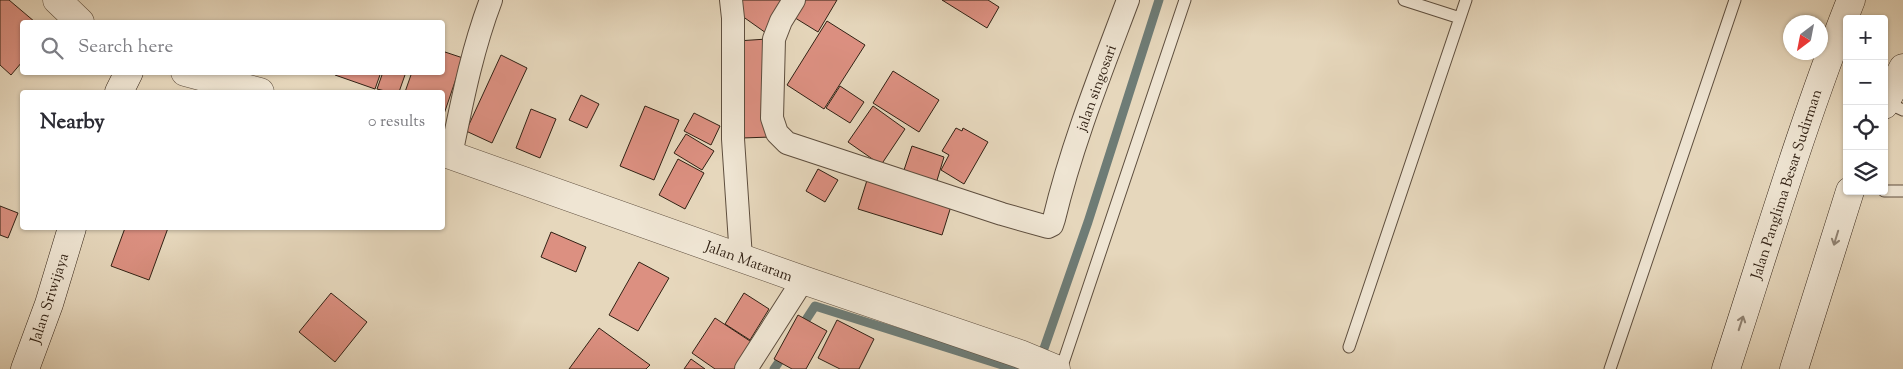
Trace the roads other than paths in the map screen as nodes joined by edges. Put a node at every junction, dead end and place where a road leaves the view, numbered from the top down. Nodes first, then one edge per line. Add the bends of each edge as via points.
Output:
1 (57, 0) edge
2 (491, 0) edge
3 (731, 0) edge
4 (794, 0) edge
5 (1128, 0) edge
6 (1185, 0) edge
7 (1404, 0) edge
8 (1466, 0) edge
9 (1736, 0) edge
10 (1851, 0) edge
11 (1460, 18) junction
12 (78, 20) edge
13 (1903, 68) edge
14 (128, 75) edge
15 (196, 75) edge
16 (120, 90) edge
17 (252, 90) edge
18 (1891, 106) edge
19 (447, 153) edge
20 (1888, 190) edge
21 (1903, 191) edge
22 (1849, 195) edge
23 (71, 230) edge
24 (741, 258) junction
25 (803, 280) junction
26 (1349, 346) dead end
27 (1049, 365) edge
28 (25, 369) edge
29 (746, 369) edge
30 (1610, 369) edge
31 (1726, 369) edge
32 (1794, 369) edge

1 - 12 main road
2 - 19 street via 480,27
3 - 24 street via 733,138
4 - 5 street, jalan singosari via 774,39 772,118 777,133 788,143 1048,227 1052,225 1064,177
6 - 27 lane
7 - 11 lane
8 - 11 lane
9 - 30 lane
31 -> 10 main road, Jalan Panglima Besar Sudirman via 1807,119
11 - 26 lane
13 - 18 main road
14 - 16 main road
15 - 17 main road
19 - 24 main road, Jalan Mataram
20 - 21 lane
22 -> 32 main road
23 - 28 main road, Jalan Sriwijaya
24 - 25 main road, Jalan Mataram
25 - 27 main road, Jalan Mataram
25 - 29 street

